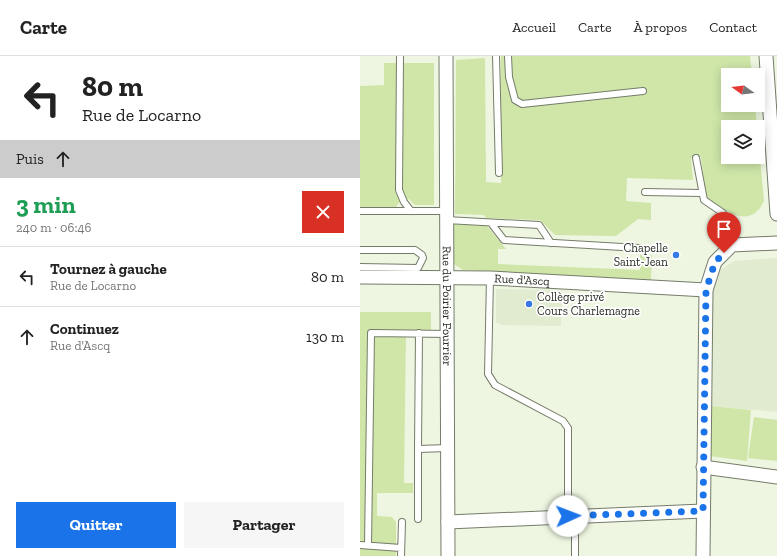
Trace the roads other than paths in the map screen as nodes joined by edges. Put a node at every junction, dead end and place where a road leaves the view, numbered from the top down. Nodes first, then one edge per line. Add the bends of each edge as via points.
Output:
1 (400, 56) edge
2 (446, 56) edge
3 (496, 56) edge
4 (508, 56) edge
5 (766, 56) edge
6 (643, 91) dead end
7 (696, 158) dead end
8 (499, 173) dead end
9 (645, 192) dead end
10 (702, 193) junction
11 (360, 211) edge
12 (411, 211) junction
13 (777, 214) edge
14 (446, 215) junction
15 (491, 223) junction
16 (551, 243) junction
17 (777, 243) edge
18 (732, 245) junction
19 (639, 248) dead end
20 (360, 250) edge
21 (360, 267) edge
22 (418, 272) junction
23 (360, 277) edge
24 (446, 277) junction
25 (490, 278) junction
26 (706, 290) junction
27 (419, 333) junction
28 (449, 334) junction
29 (448, 448) junction
30 (418, 449) junction
31 (703, 467) junction
32 (777, 477) edge
33 (703, 511) junction
34 (571, 516) junction
35 (418, 519) dead end
36 (402, 522) dead end
37 (448, 522) junction
38 (360, 545) edge
39 (368, 546) junction
40 (401, 548) junction
41 (401, 556) edge
42 (448, 556) edge
43 (575, 556) edge
44 (702, 556) edge

1 - 12 lane via 399,190
2 - 14 street, Rue du Poirier Fourrier
3 - 8 lane
4 - 6 lane via 509,77 515,100 522,104
5 - 13 street
7 - 10 lane
9 - 10 lane
10 - 18 lane via 704,200 723,213
11 - 12 lane
12 - 14 lane
14 - 15 lane
14 - 24 street, Rue du Poirier Fourrier
15 - 16 lane via 504,240
15 - 16 lane via 539,226
16 - 19 lane
17 - 18 street
18 - 26 street via 715,262
20 - 22 lane via 418,251 423,258
21 - 22 lane
22 - 23 street, Rue d'Ascq
22 - 24 street, Rue d'Ascq
24 - 25 street, Rue d'Ascq
24 - 28 street, Rue du Poirier Fourrier
25 - 26 street, Rue d'Ascq
25 - 34 lane via 488,374 495,385 566,424
26 - 31 street
27 - 28 lane
27 - 30 lane
27 - 39 lane via 371,333
28 - 29 street, Rue du Poirier Fourrier
29 - 30 lane
29 - 37 street, Rue du Poirier Fourrier
30 - 35 lane
31 - 32 street
31 - 33 street
33 - 34 street
33 - 44 street
34 - 37 street
34 - 43 lane
36 - 40 lane
37 - 42 street, Rue du Poirier Fourrier
38 - 39 lane
39 - 40 lane
40 - 41 lane

